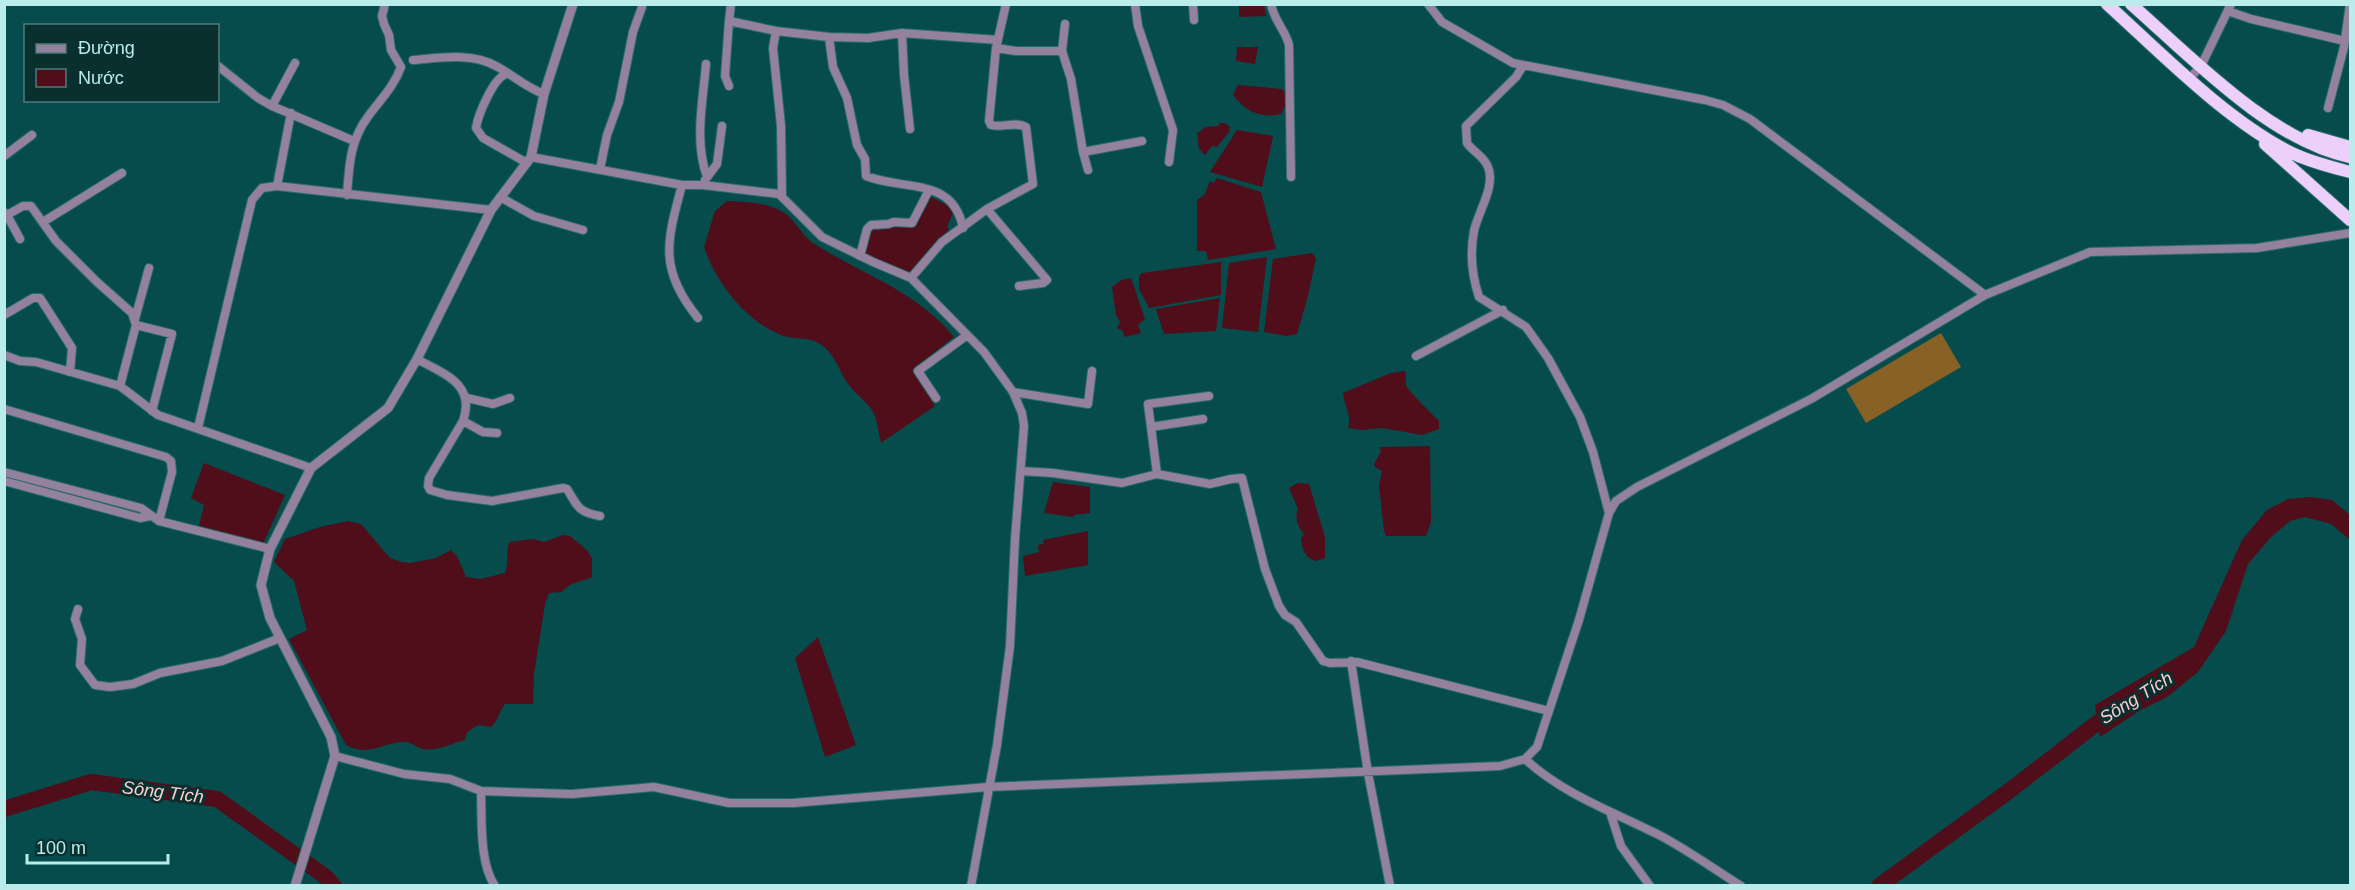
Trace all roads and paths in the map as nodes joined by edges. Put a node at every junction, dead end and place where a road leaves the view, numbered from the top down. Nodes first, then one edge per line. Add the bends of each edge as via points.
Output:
1 (386, 4) edge
2 (573, 4) edge
3 (731, 4) edge
4 (1006, 4) edge
5 (1135, 4) edge
6 (1192, 4) edge
7 (1271, 4) edge
8 (1428, 4) edge
9 (2107, 4) edge
10 (2131, 4) edge
11 (2350, 4) edge
12 (642, 7) dead end
13 (2229, 8) edge
14 (1194, 20) dead end
15 (729, 21) junction
16 (1065, 24) dead end
17 (777, 31) junction
18 (902, 33) junction
19 (829, 37) junction
20 (2345, 41) junction
21 (997, 44) junction
22 (1062, 51) junction
23 (413, 60) dead end
24 (295, 63) dead end
25 (706, 64) dead end
26 (1523, 66) junction
27 (2201, 66) junction
28 (219, 67) edge
29 (507, 74) junction
30 (2190, 78) junction
31 (729, 86) dead end
32 (544, 94) junction
33 (2242, 102) junction
34 (273, 106) junction
35 (2328, 108) dead end
36 (291, 113) junction
37 (2230, 113) junction
38 (723, 126) dead end
39 (910, 129) dead end
40 (33, 135) dead end
41 (354, 141) junction
42 (1142, 141) dead end
43 (2350, 147) edge
44 (1083, 152) junction
45 (4, 156) edge
46 (2350, 157) edge
47 (529, 160) junction
48 (1169, 162) dead end
49 (600, 169) junction
50 (1088, 170) dead end
51 (2350, 172) edge
52 (122, 173) dead end
53 (707, 177) junction
54 (1291, 177) dead end
55 (682, 185) junction
56 (702, 185) junction
57 (277, 186) junction
58 (929, 190) junction
59 (347, 195) junction
60 (782, 196) junction
61 (500, 197) junction
62 (987, 209) junction
63 (490, 210) junction
64 (6, 213) edge
65 (2350, 220) edge
66 (43, 222) junction
67 (963, 228) junction
68 (583, 230) dead end
69 (2350, 233) edge
70 (20, 239) dead end
71 (860, 256) junction
72 (149, 268) dead end
73 (911, 278) junction
74 (1019, 286) dead end
75 (1985, 295) junction
76 (1503, 310) junction
77 (4, 315) edge
78 (698, 318) dead end
79 (136, 322) junction
80 (966, 336) junction
81 (4, 355) edge
82 (1416, 356) dead end
83 (417, 359) junction
84 (1092, 371) dead end
85 (70, 372) junction
86 (120, 386) junction
87 (1013, 392) junction
88 (1209, 396) dead end
89 (510, 398) dead end
90 (936, 398) dead end
91 (467, 399) junction
92 (4, 410) edge
93 (152, 411) junction
94 (1203, 419) dead end
95 (463, 421) junction
96 (1151, 427) junction
97 (198, 428) junction
98 (497, 434) dead end
99 (311, 468) junction
100 (1022, 471) junction
101 (4, 472) edge
102 (1157, 474) junction
103 (4, 481) edge
104 (48, 484) junction
105 (44, 493) junction
106 (1608, 513) junction
107 (150, 516) junction
108 (600, 516) dead end
109 (159, 521) junction
110 (270, 549) junction
111 (78, 609) dead end
112 (280, 638) junction
113 (1351, 661) junction
114 (1549, 711) junction
115 (335, 756) junction
116 (1525, 759) junction
117 (1368, 773) junction
118 (988, 787) junction
119 (481, 791) junction
120 (1610, 812) junction
121 (296, 882) edge
122 (495, 885) edge
123 (971, 885) edge
124 (1390, 885) edge
125 (1650, 885) edge
126 (1740, 885) edge

1 - 41 street via 382,16 391,50 401,67 397,80 365,120
2 - 32 street
3 - 15 street
4 - 21 street
5 - 48 street via 1138,26 1173,130
6 - 14 street
7 - 54 street via 1289,45
8 - 26 street via 1442,22
9 - 30 highway
10 - 27 highway
11 - 20 street
12 - 49 street
13 - 20 street via 2251,20
13 - 27 street
15 - 17 street
15 - 31 street via 725,76
16 - 22 street
17 - 19 street
17 - 60 street via 773,48 781,126
18 - 19 street via 868,38
18 - 21 street
18 - 39 street
19 - 58 street via 833,67 847,98 857,145 865,159 866,176
20 - 35 street
21 - 22 street via 1016,51
21 - 62 street via 989,121 996,126 1026,127 1033,184
22 - 44 street via 1071,79
23 - 29 street via 475,58
24 - 34 street
25 - 53 street via 700,145
26 - 75 street via 1705,100 1730,109 1750,119
26 - 76 street via 1469,121 1464,131 1467,142 1490,172 1474,231 1476,290 1482,300
27 - 30 street
27 - 33 highway
28 - 34 street
29 - 32 street
29 - 47 street via 502,75 486,99 476,128 483,138
30 - 37 highway
32 - 47 street
33 - 43 highway via 2316,139
33 - 46 highway via 2308,144
34 - 36 street
36 - 41 street
36 - 57 street
37 - 51 highway via 2295,154
37 - 65 highway
38 - 53 street via 717,164
40 - 45 street
41 - 59 street
42 - 44 street
44 - 50 street
47 - 49 street
47 - 61 street
49 - 55 street
52 - 66 street
53 - 56 street
55 - 56 street
55 - 78 street via 670,231 669,256 678,286
56 - 60 street
57 - 59 street
57 - 97 street via 262,188 252,200
58 - 67 street via 954,204 961,213
58 - 71 street via 912,223 871,225
59 - 63 street
60 - 71 street via 822,237
61 - 63 street
61 - 68 street via 534,216
62 - 67 street
62 - 74 street via 1047,280
63 - 83 street
64 - 66 street via 31,206
64 - 70 street
66 - 79 street via 56,241 132,313
67 - 73 street via 942,242
69 - 75 street via 2257,248 2090,252
71 - 73 street
72 - 79 street
73 - 80 street
75 - 106 street via 1811,399 1625,493
76 - 82 street
76 - 106 street via 1536,338 1569,394 1593,452
77 - 85 street via 39,298 72,348
79 - 86 street
79 - 93 street via 172,334
80 - 87 street via 984,352
80 - 90 street via 918,371
81 - 85 street
83 - 91 street via 450,378 463,389
83 - 99 street via 388,408
84 - 87 street via 1088,404
85 - 86 street
86 - 93 street
87 - 100 street via 1023,414
88 - 96 street via 1148,404
89 - 91 street via 493,404
91 - 95 street
92 - 109 street via 171,460 172,472
93 - 97 street
94 - 96 street
95 - 98 street via 483,432
95 - 108 street via 429,478 430,490 492,501 563,488 577,508
96 - 102 street
97 - 99 street
99 - 110 street
100 - 102 street via 1122,483
100 - 118 street via 1010,646
101 - 104 street
102 - 113 street via 1210,484 1242,478 1265,569 1279,606 1296,622 1323,661
103 - 105 street
104 - 105 street
104 - 107 street via 141,508
105 - 107 street via 140,518
106 - 114 street
107 - 109 street
109 - 110 street
110 - 112 street via 261,585
111 - 112 street via 75,618 82,639 80,665 94,685 133,684 160,673 222,661
112 - 115 street via 331,737
113 - 114 street
113 - 117 street
114 - 116 street via 1537,747
115 - 119 street via 404,774 450,779
115 - 121 street
116 - 117 street via 1500,766
116 - 120 street via 1559,786
117 - 118 street
117 - 124 street
118 - 119 street via 793,803 729,803 654,787 572,794
118 - 123 street
119 - 122 street via 484,855
120 - 125 street via 1621,846
120 - 126 street via 1663,837

